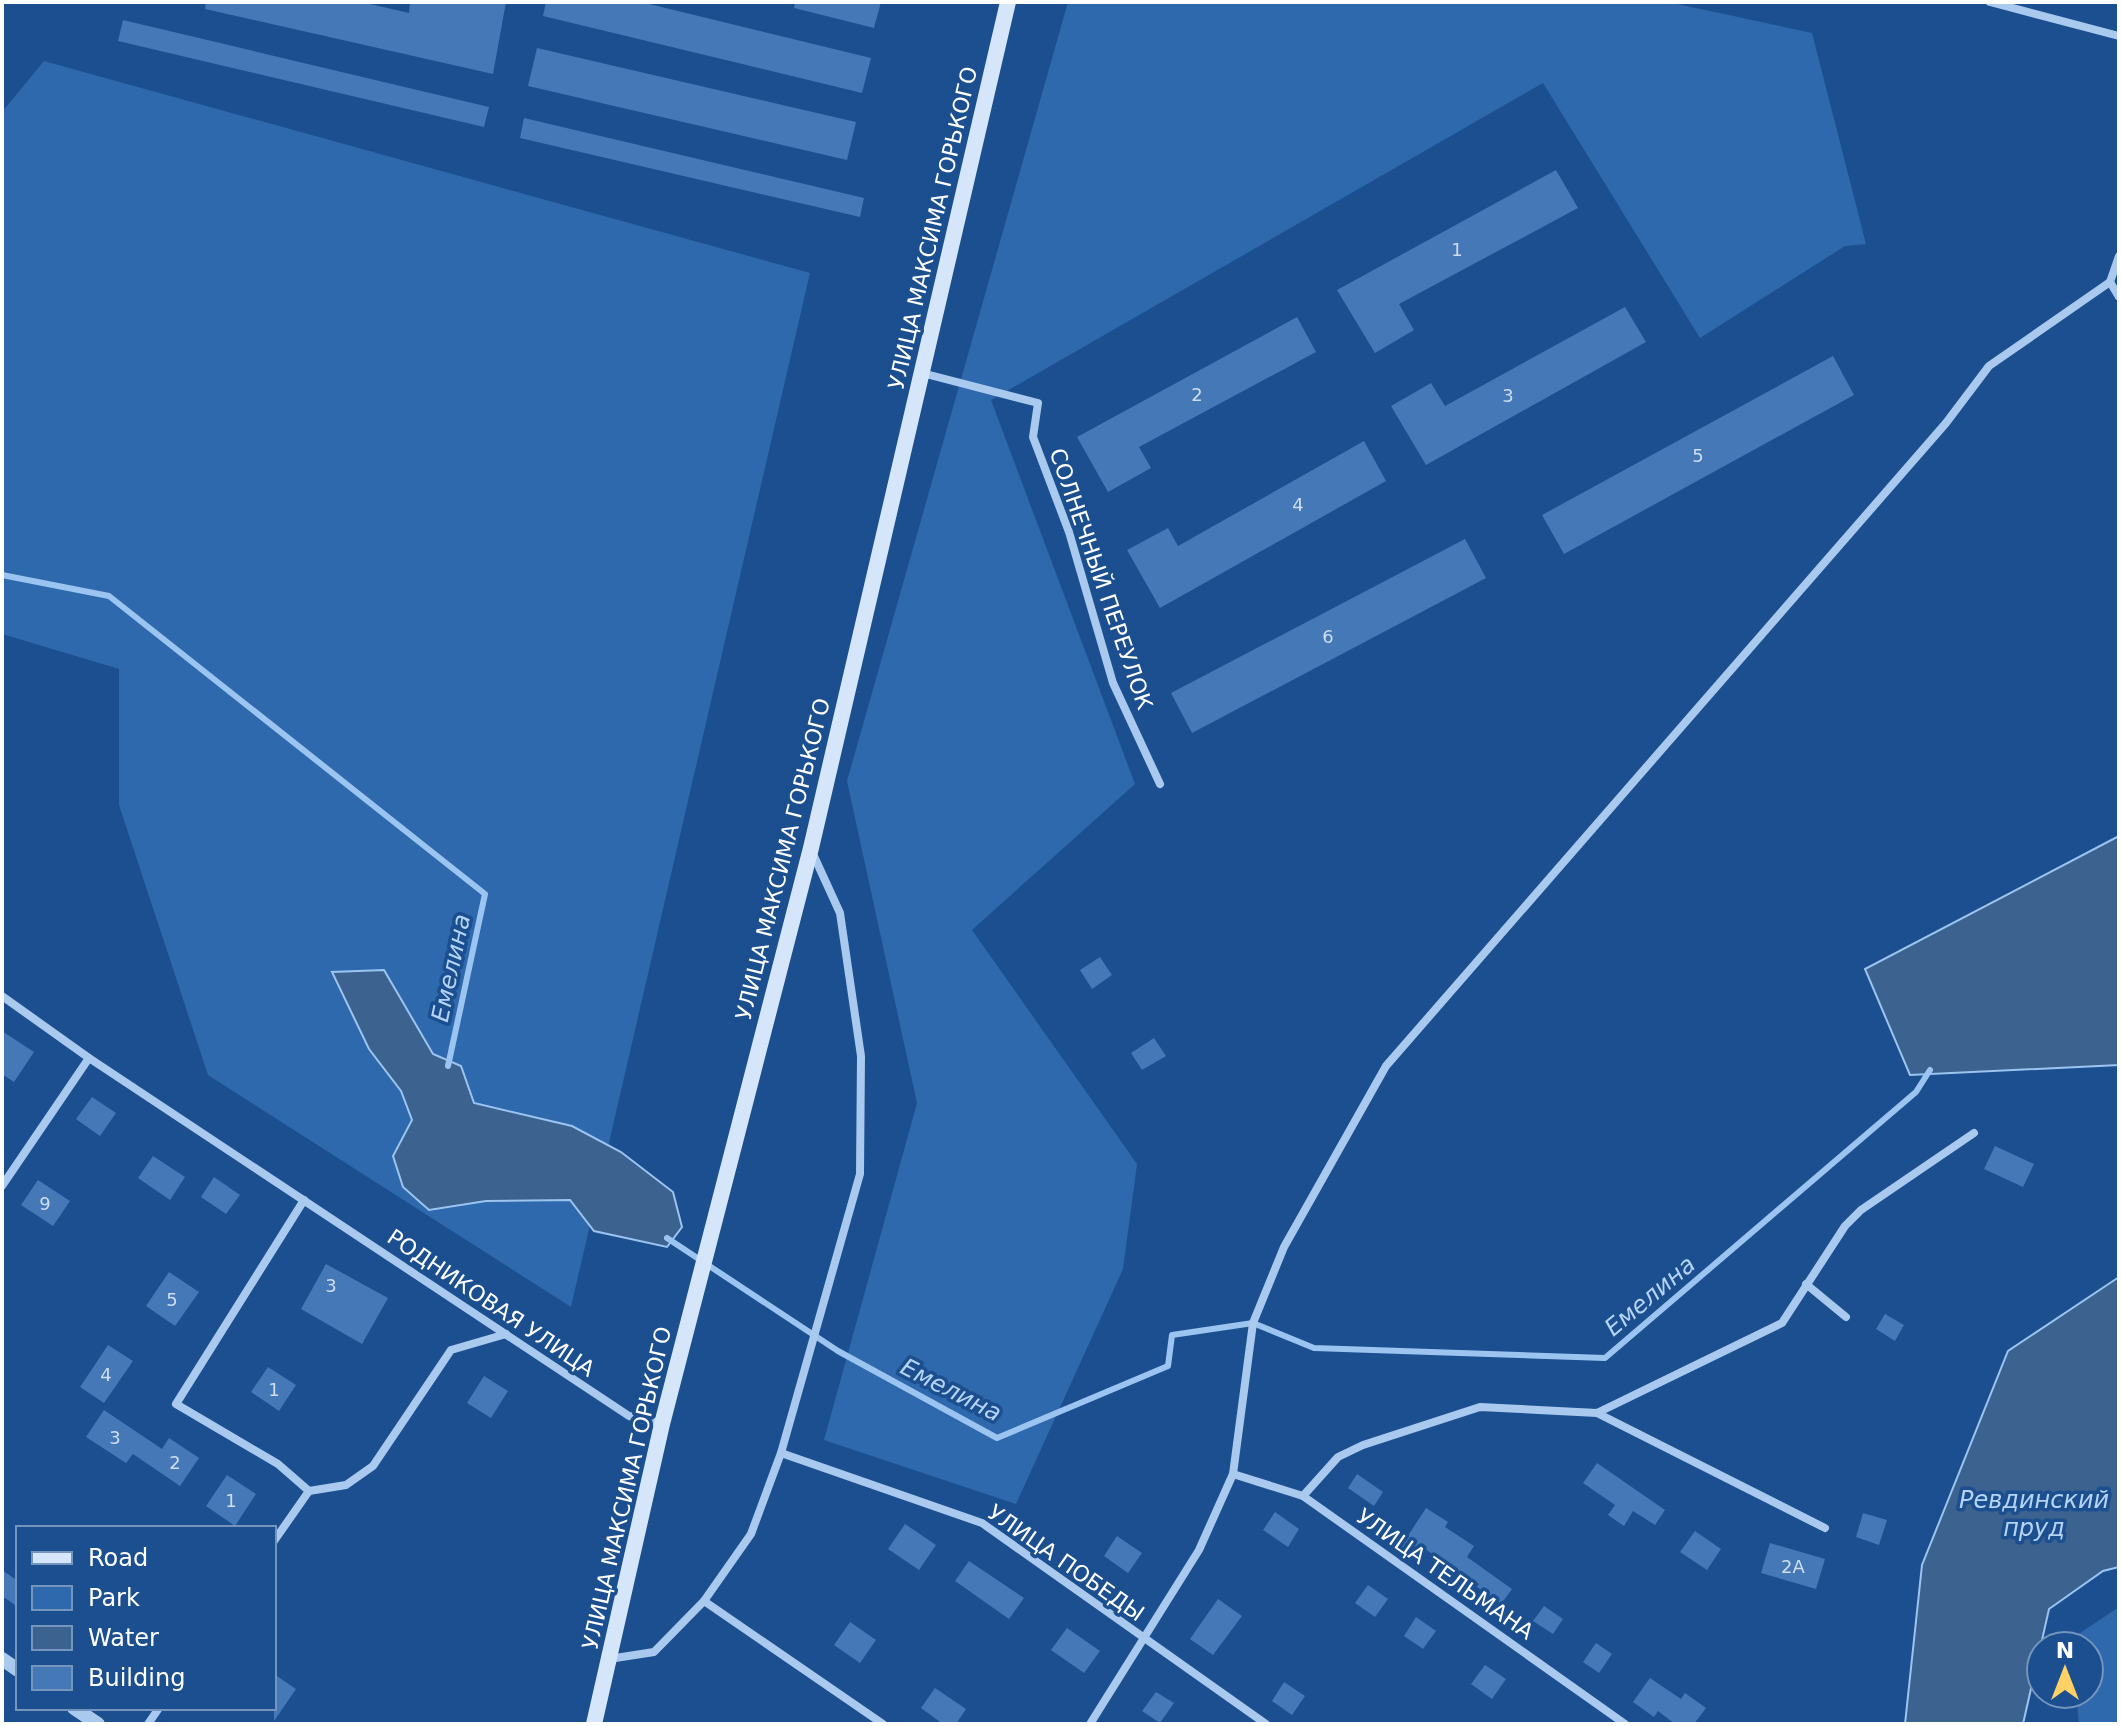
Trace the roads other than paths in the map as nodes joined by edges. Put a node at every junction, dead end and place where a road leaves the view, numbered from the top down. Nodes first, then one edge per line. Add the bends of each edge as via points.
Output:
1 (1008, 2) edge
2 (1990, 2) edge
3 (2119, 36) edge
4 (2119, 256) edge
5 (2110, 282) junction
6 (2119, 297) edge
7 (922, 373) junction
8 (1160, 784) dead end
9 (811, 848) junction
10 (2, 996) edge
11 (89, 1058) junction
12 (1974, 1133) dead end
13 (2, 1186) edge
14 (304, 1200) junction
15 (1806, 1284) junction
16 (1846, 1317) dead end
17 (506, 1334) junction
18 (1597, 1413) junction
19 (662, 1424) junction
20 (781, 1453) junction
21 (1233, 1474) junction
22 (309, 1491) junction
23 (1303, 1496) junction
24 (1825, 1528) dead end
25 (276, 1538) edge
26 (704, 1601) junction
27 (1142, 1638) junction
28 (609, 1659) junction
29 (77, 1710) edge
30 (98, 1724) edge
31 (594, 1724) edge
32 (883, 1724) edge
33 (1090, 1724) edge
34 (1266, 1724) edge
35 (1625, 1724) edge

1 - 7 main road, УЛИЦА МАКСИМА ГОРЬКОГО
2 - 3 street
4 - 5 street
5 - 6 street
5 - 21 street via 1989,366 1946,423 1386,1066 1284,1247 1253,1323
7 - 8 street, СОЛНЕЧНЫЙ ПЕРЕУЛОК via 1038,403 1033,437 1069,532 1113,683
7 - 9 main road, УЛИЦА МАКСИМА ГОРЬКОГО
9 - 19 main road, УЛИЦА МАКСИМА ГОРЬКОГО
9 - 20 street via 840,913 861,1056 860,1174
10 - 11 street, РОДНИКОВАЯ УЛИЦА
11 - 13 street
11 - 14 street, РОДНИКОВАЯ УЛИЦА
12 - 15 street via 1861,1210
14 - 17 street, РОДНИКОВАЯ УЛИЦА
14 - 22 street via 176,1404 278,1464
15 - 16 street
15 - 18 street via 1782,1323
17 - 19 street, РОДНИКОВАЯ УЛИЦА via 629,1416
17 - 22 street via 451,1350 373,1466 346,1485
18 - 23 street via 1480,1407 1338,1457
18 - 24 street
19 - 28 main road, УЛИЦА МАКСИМА ГОРЬКОГО
20 - 26 street via 751,1534
20 - 27 street, УЛИЦА ПОБЕДЫ via 982,1523
21 - 23 street, УЛИЦА ТЕЛЬМАНА
21 - 27 street via 1199,1550
22 - 25 street
23 - 35 street, УЛИЦА ТЕЛЬМАНА
26 - 28 street via 654,1652
26 - 32 street
27 - 33 street
27 - 34 street, УЛИЦА ПОБЕДЫ
28 - 31 main road, УЛИЦА МАКСИМА ГОРЬКОГО
29 - 30 street

